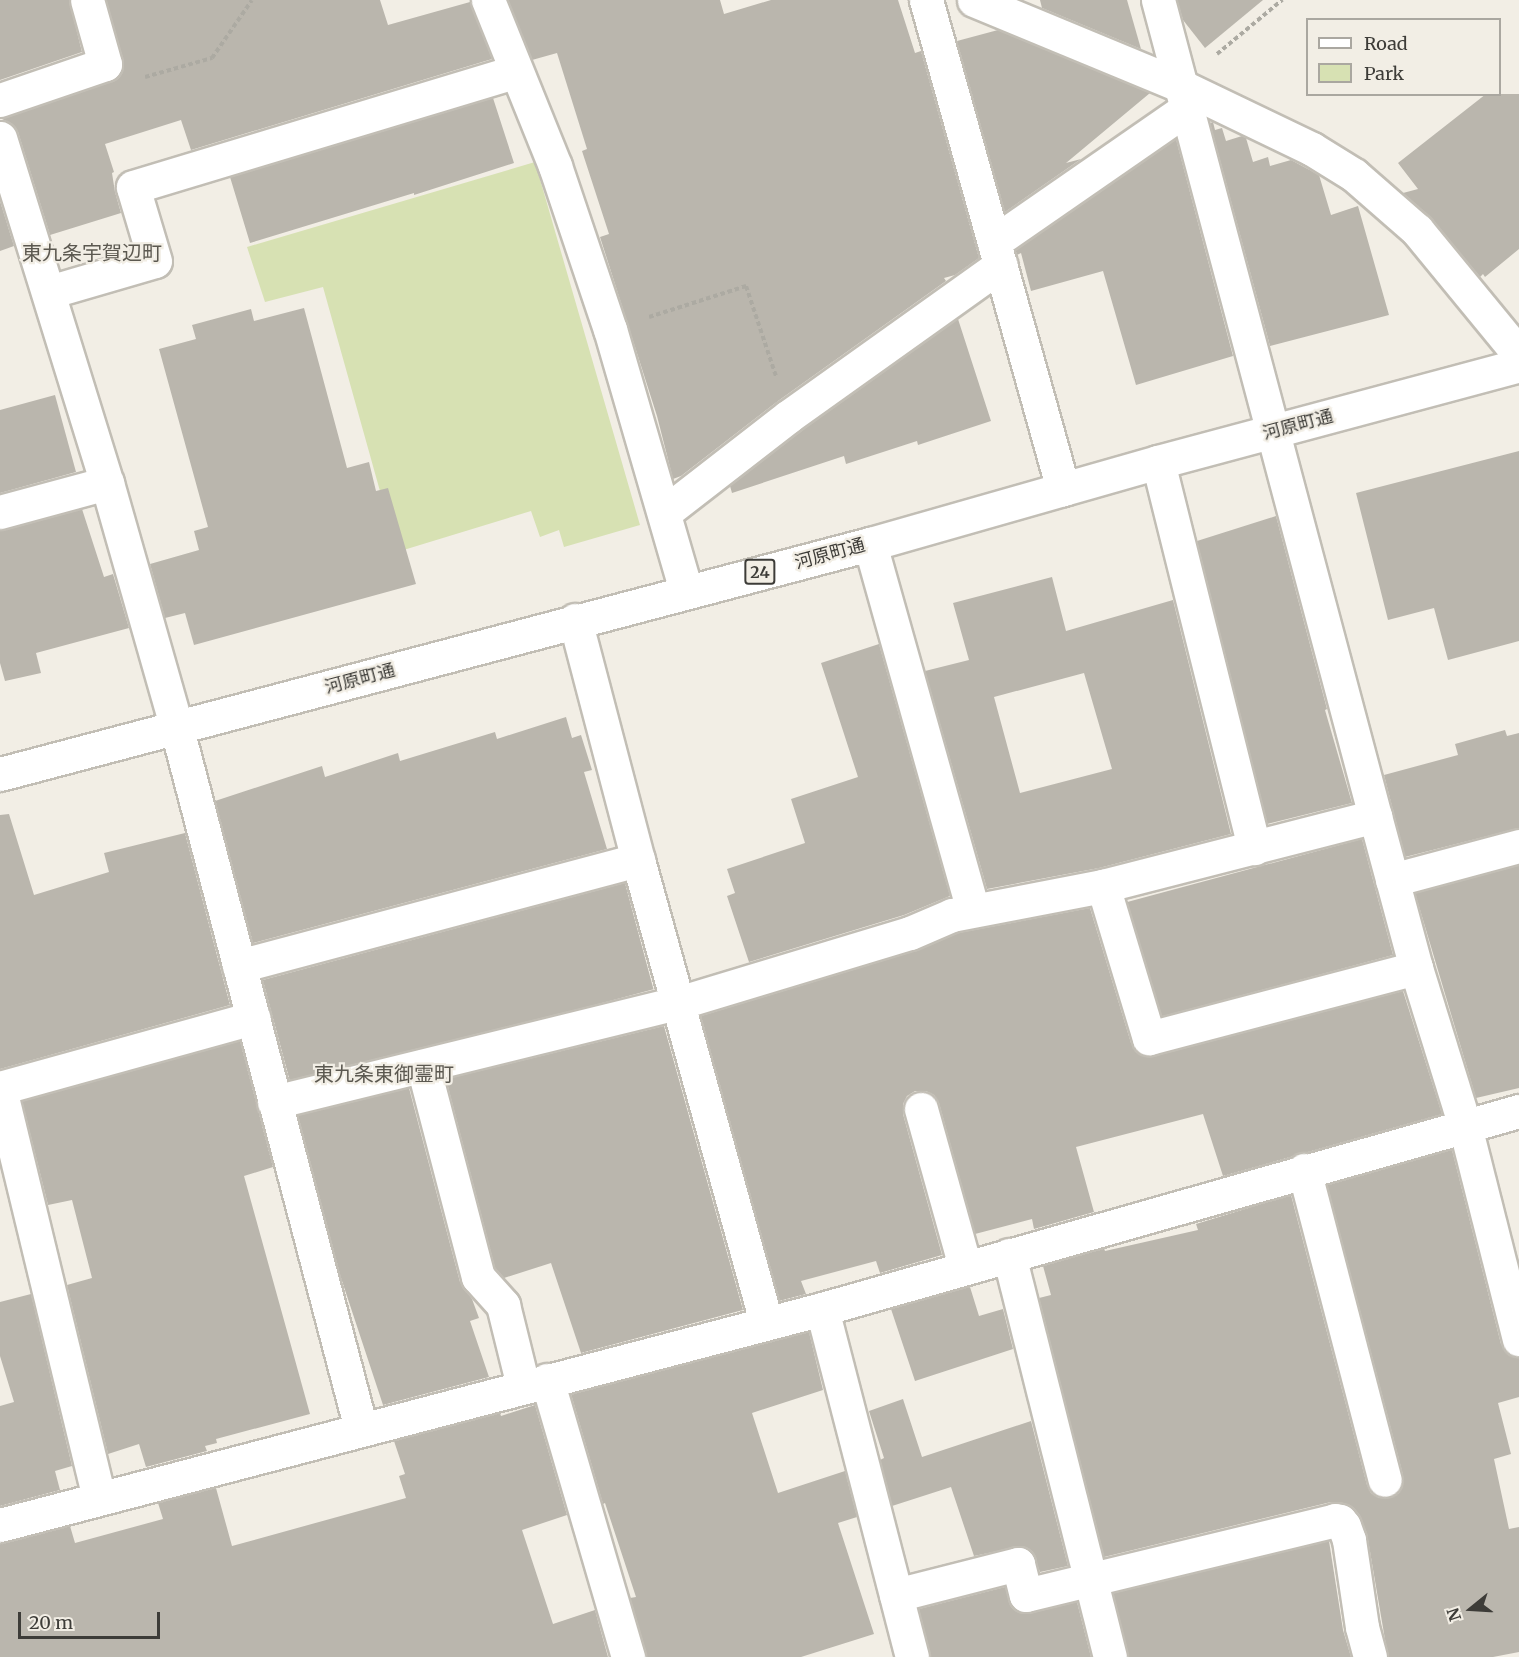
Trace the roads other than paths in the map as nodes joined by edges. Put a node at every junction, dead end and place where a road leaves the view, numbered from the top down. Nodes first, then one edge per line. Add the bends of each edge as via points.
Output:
1 (87, 0) edge
2 (488, 0) edge
3 (926, 0) edge
4 (974, 0) edge
5 (1158, 0) edge
6 (515, 72) junction
7 (1183, 97) junction
8 (0, 100) edge
9 (0, 138) edge
10 (998, 254) junction
11 (50, 292) junction
12 (1519, 354) edge
13 (1519, 365) edge
14 (1273, 432) junction
15 (1158, 462) junction
16 (107, 483) junction
17 (1063, 489) junction
18 (0, 512) edge
19 (664, 513) junction
20 (870, 544) junction
21 (686, 591) junction
22 (575, 620) junction
23 (177, 729) junction
24 (0, 774) edge
25 (1375, 816) junction
26 (1519, 846) edge
27 (1254, 848) junction
28 (638, 860) junction
29 (1392, 880) junction
30 (1103, 886) junction
31 (973, 910) junction
32 (238, 966) junction
33 (1416, 968) junction
34 (678, 1003) junction
35 (253, 1018) junction
36 (423, 1066) junction
37 (274, 1102) junction
38 (921, 1109) dead end
39 (1519, 1111) edge
40 (1465, 1126) junction
41 (1304, 1170) junction
42 (1009, 1255) junction
43 (965, 1267) junction
44 (822, 1309) junction
45 (766, 1323) junction
46 (1519, 1339) edge
47 (535, 1383) junction
48 (361, 1429) junction
49 (1385, 1480) dead end
50 (99, 1498) junction
51 (0, 1526) edge
52 (1091, 1579) junction
53 (896, 1595) junction
54 (628, 1657) edge
55 (912, 1657) edge
56 (1110, 1657) edge
57 (1370, 1657) edge

1 - 8 main road via 105,64
2 - 6 main road
3 - 10 main road
4 - 7 main road
5 - 7 main road
6 - 11 main road via 134,187 155,261
6 - 19 main road via 555,166 610,329
7 - 10 main road
7 - 12 main road via 1312,149 1354,175 1417,230
7 - 14 main road
9 - 11 main road
10 - 17 main road
10 - 19 main road
11 - 16 main road
13 - 14 main road, 河原町通 / 24
14 - 15 main road, 河原町通 / 24
14 - 25 main road
15 - 17 main road, 河原町通 / 24
15 - 27 main road
16 - 18 main road
16 - 23 main road
17 - 20 main road, 河原町通 / 24
19 - 21 main road
20 - 21 main road, 河原町通 / 24
20 - 31 main road
21 - 22 main road, 河原町通 / 24
22 - 23 main road, 河原町通 / 24
22 - 28 main road
23 - 24 main road, 河原町通 / 24
23 - 32 main road
25 - 27 main road
25 - 29 main road
26 - 29 main road
27 - 30 main road
28 - 32 main road
28 - 34 main road
29 - 33 main road
30 - 31 main road
30 - 33 main road via 1149,1038
31 - 34 main road
32 - 35 main road
33 - 40 main road
34 - 36 main road
34 - 45 main road
35 - 37 main road
35 - 50 main road via 0,1088
36 - 37 main road
36 - 47 main road via 478,1277 503,1305
37 - 48 main road
38 - 43 main road
39 - 40 main road
40 - 41 main road
40 - 46 main road
41 - 42 main road
41 - 49 main road
42 - 43 main road
42 - 52 main road
43 - 44 main road
44 - 45 main road
44 - 53 main road
45 - 47 main road
47 - 48 main road
47 - 54 main road
48 - 50 main road
50 - 51 main road
52 - 53 main road via 1026,1595 1018,1564
52 - 56 main road
52 - 57 main road via 1340,1521 1349,1540
53 - 55 main road

